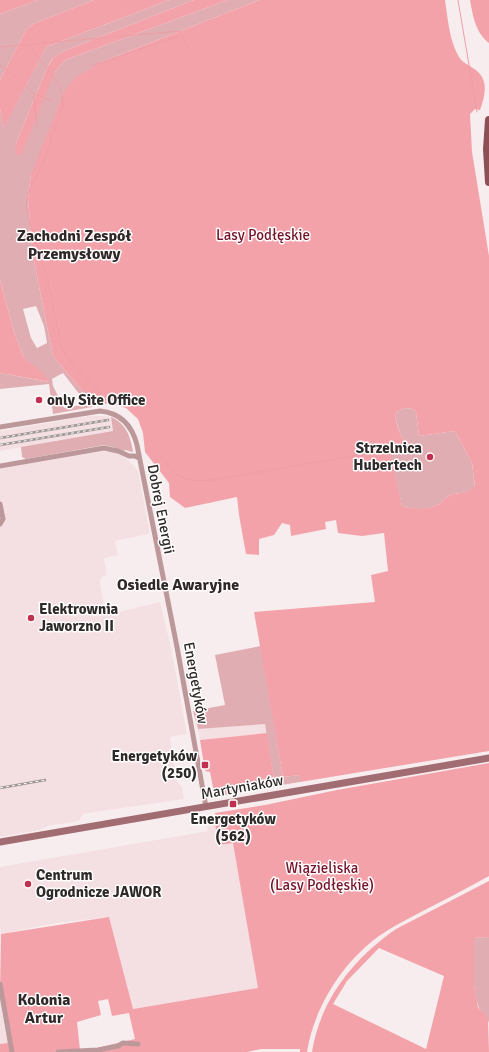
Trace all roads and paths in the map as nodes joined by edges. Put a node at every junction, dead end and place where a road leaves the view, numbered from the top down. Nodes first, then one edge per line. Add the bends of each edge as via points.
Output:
1 (489, 120) edge
2 (489, 182) edge
3 (0, 427) edge
4 (139, 458) junction
5 (0, 466) edge
6 (0, 504) edge
7 (0, 524) edge
8 (160, 564) joint
9 (489, 758) edge
10 (206, 807) junction
11 (0, 842) edge
12 (0, 984) edge
13 (138, 1044) dead end
14 (12, 1052) edge
15 (58, 1052) edge

1 - 2 main road
3 - 4 street, Dobrej Energii via 93,411 107,412 119,416 130,428
4 - 5 street, Dobrej Energii via 104,448
4 - 8 street, Dobrej Energii
6 - 7 street
8 - 10 street, Energetyków
9 - 10 main road, Martyniaków
10 - 11 main road, Martyniaków
12 - 14 street
13 - 15 street via 123,1043 98,1050

